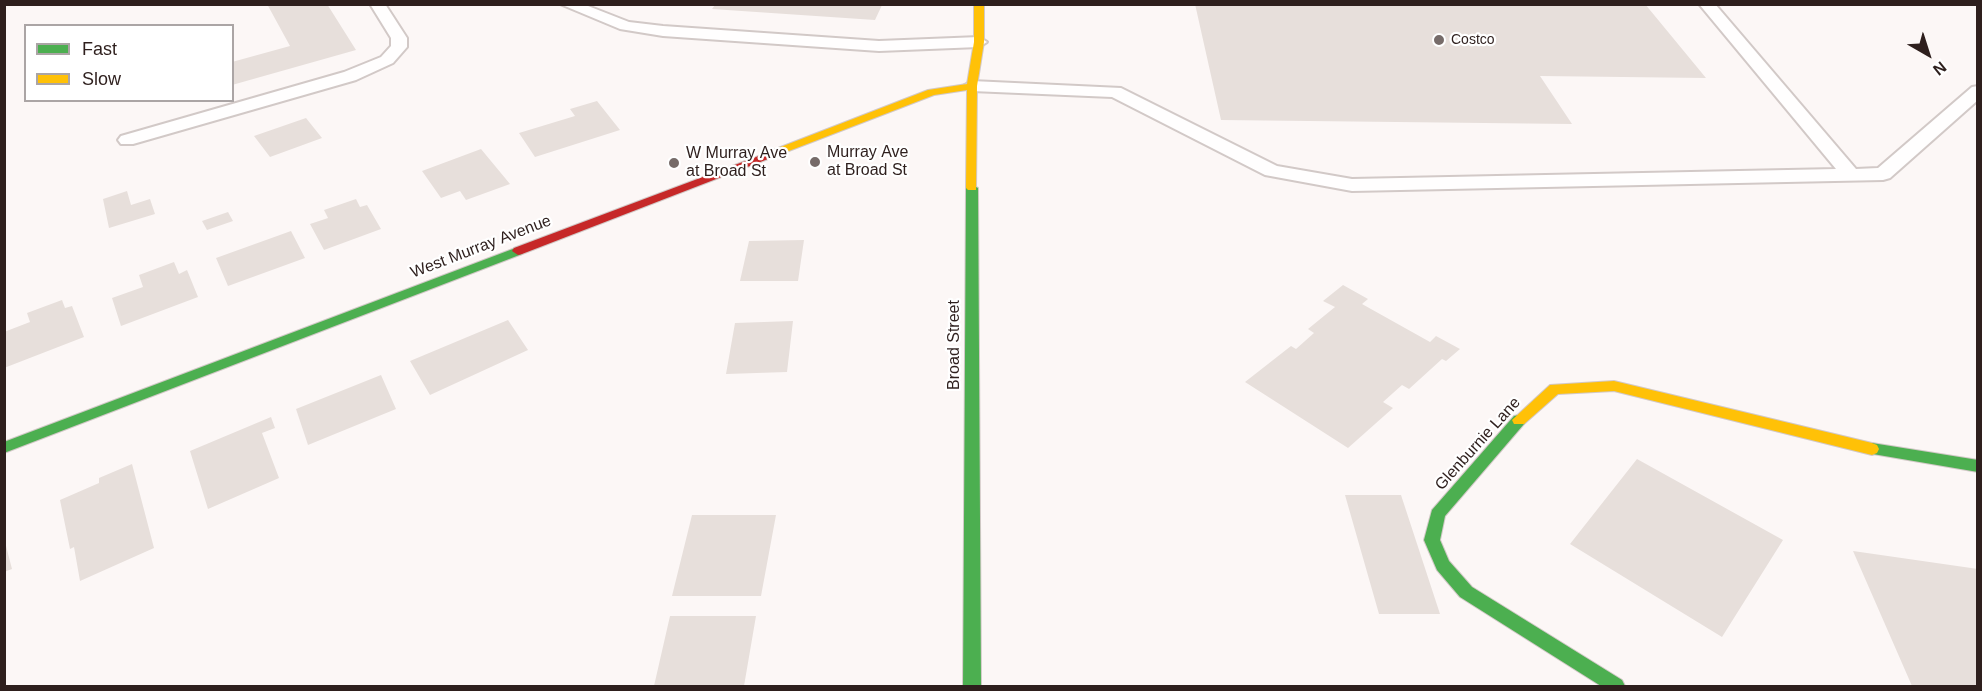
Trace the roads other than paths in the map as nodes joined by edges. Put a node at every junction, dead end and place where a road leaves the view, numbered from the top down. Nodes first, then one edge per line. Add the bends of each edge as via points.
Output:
1 (376, 4) edge
2 (567, 4) edge
3 (979, 4) edge
4 (1706, 4) edge
5 (979, 42) junction
6 (972, 86) junction
7 (1977, 91) edge
8 (127, 140) dead end
9 (1851, 176) junction
10 (4, 448) edge
11 (1977, 466) edge
12 (972, 687) edge
13 (1616, 687) edge

1 - 8 lane via 399,38 399,47 387,60 350,76
2 - 5 lane via 626,26 663,32 879,46
3 - 5 street, Broad Street
4 - 9 lane
5 - 6 street, Broad Street
6 - 9 lane via 1115,92 1272,171 1352,185
6 - 10 street, West Murray Avenue via 921,96
6 - 12 street, Broad Street
7 - 9 lane via 1883,174
11 - 13 street, Glenburnie Lane via 1855,446 1614,386 1555,389 1523,416 1438,514 1432,540 1443,565 1466,592

